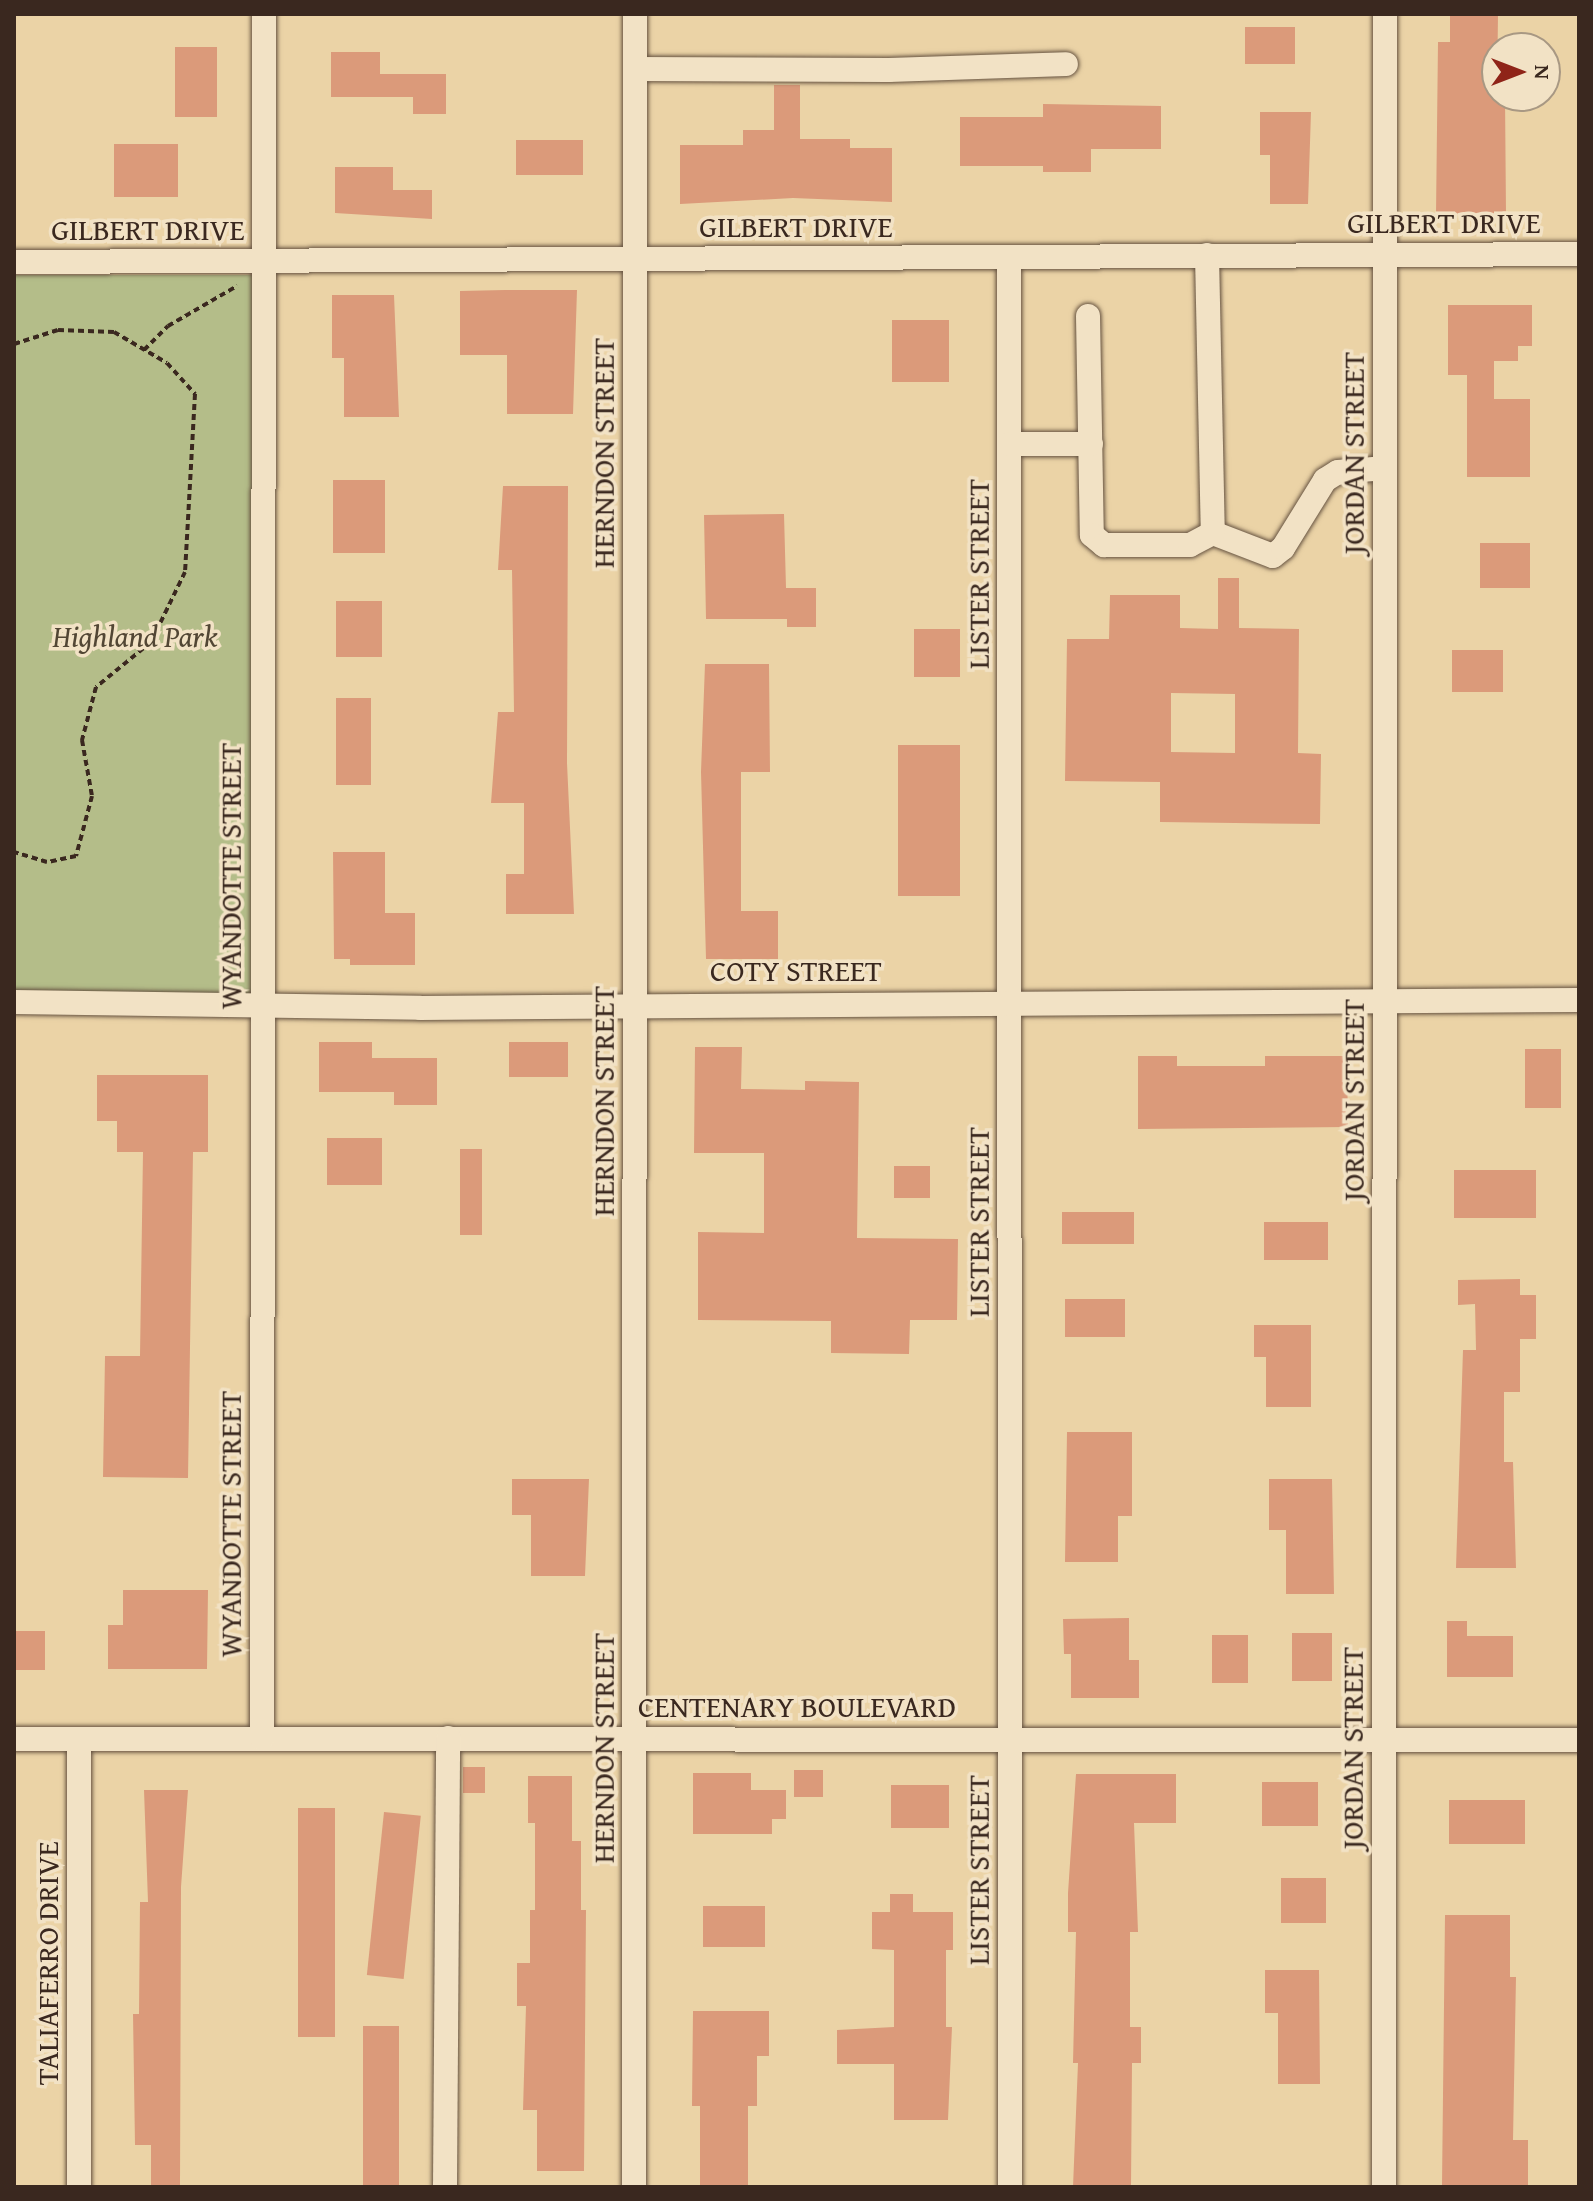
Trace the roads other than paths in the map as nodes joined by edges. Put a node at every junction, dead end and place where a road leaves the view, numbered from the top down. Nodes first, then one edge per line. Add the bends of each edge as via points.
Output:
1 (264, 14) edge
2 (635, 14) edge
3 (1385, 14) edge
4 (1066, 64) dead end
5 (635, 69) junction
6 (1385, 254) junction
7 (1579, 254) edge
8 (1207, 255) junction
9 (1009, 257) junction
10 (634, 259) junction
11 (264, 260) junction
12 (14, 262) edge
13 (1088, 316) dead end
14 (1009, 444) junction
15 (1091, 444) junction
16 (1385, 468) junction
17 (1212, 528) junction
18 (1385, 1000) junction
19 (1579, 1000) edge
20 (1010, 1001) junction
21 (14, 1002) edge
22 (635, 1003) junction
23 (262, 1005) junction
24 (448, 1738) junction
25 (636, 1738) junction
26 (14, 1739) edge
27 (79, 1739) junction
28 (262, 1739) junction
29 (1010, 1739) junction
30 (1384, 1740) junction
31 (1579, 1740) edge
32 (79, 2187) edge
33 (445, 2187) edge
34 (634, 2187) edge
35 (1010, 2187) edge
36 (1384, 2187) edge

1 - 11 street, WYANDOTTE STREET
2 - 5 street, HERNDON STREET
3 - 6 street, JORDAN STREET
4 - 5 street
5 - 10 street, HERNDON STREET
6 - 7 street, GILBERT DRIVE
6 - 8 street, GILBERT DRIVE
6 - 16 street, JORDAN STREET
8 - 9 street, GILBERT DRIVE
8 - 17 street
9 - 10 street, GILBERT DRIVE
9 - 14 street, LISTER STREET
10 - 11 street, GILBERT DRIVE
10 - 22 street, HERNDON STREET
11 - 12 street, GILBERT DRIVE
11 - 23 street, WYANDOTTE STREET
13 - 15 street
14 - 15 street
14 - 20 street, LISTER STREET
15 - 17 street via 1096,541 1190,545
16 - 17 street via 1338,472 1325,480 1273,556
16 - 18 street, JORDAN STREET
18 - 19 street, COTY STREET
18 - 20 street, COTY STREET
18 - 30 street, JORDAN STREET
20 - 22 street, COTY STREET
20 - 29 street, LISTER STREET
21 - 23 street, COTY STREET
22 - 23 street, COTY STREET
22 - 25 street, HERNDON STREET
23 - 28 street, WYANDOTTE STREET
24 - 25 street, CENTENARY BOULEVARD
24 - 28 street, CENTENARY BOULEVARD
24 - 33 street
25 - 29 street, CENTENARY BOULEVARD
25 - 34 street, HERNDON STREET
26 - 27 street, CENTENARY BOULEVARD
27 - 28 street, CENTENARY BOULEVARD
27 - 32 street, TALIAFERRO DRIVE
29 - 30 street, CENTENARY BOULEVARD
29 - 35 street, LISTER STREET
30 - 31 street, CENTENARY BOULEVARD
30 - 36 street, JORDAN STREET

